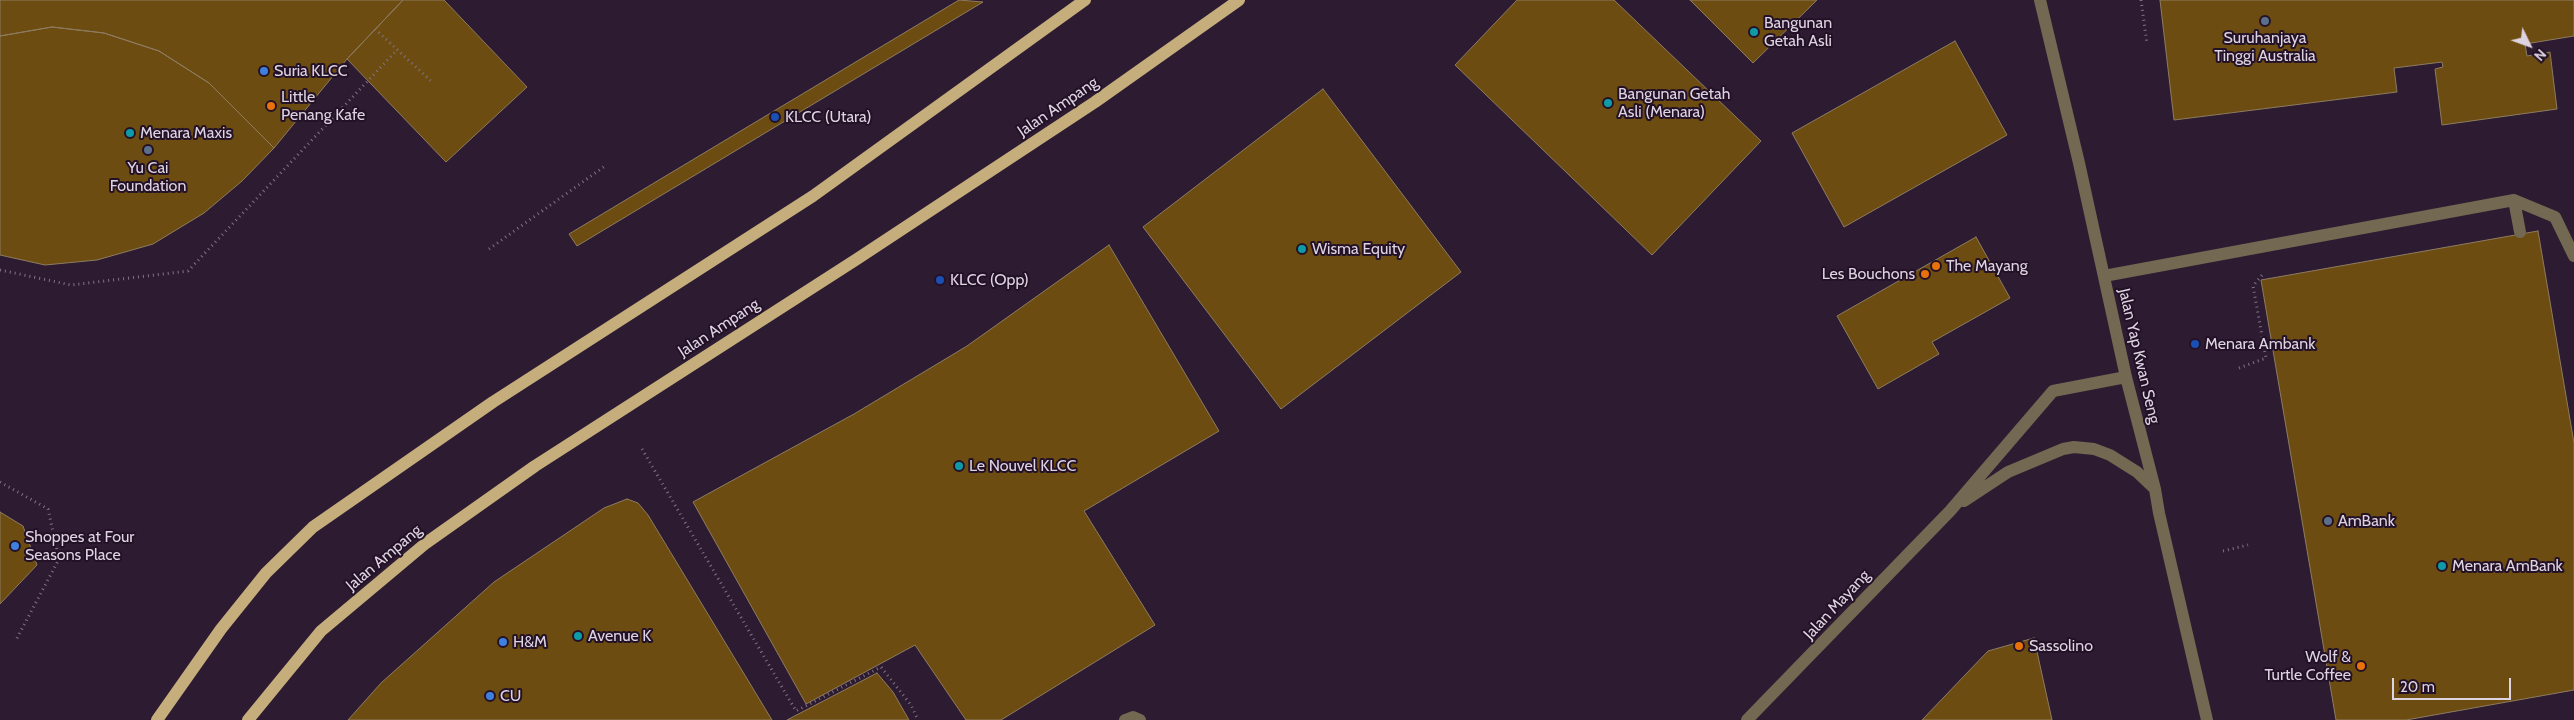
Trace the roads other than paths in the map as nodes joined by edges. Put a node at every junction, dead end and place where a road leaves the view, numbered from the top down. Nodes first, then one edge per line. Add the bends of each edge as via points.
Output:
1 (1084, 0) edge
2 (1239, 0) edge
3 (2040, 0) edge
4 (2514, 200) junction
5 (2520, 232) dead end
6 (2574, 256) edge
7 (2104, 276) junction
8 (2126, 378) junction
9 (2155, 489) junction
10 (1950, 511) junction
11 (157, 720) edge
12 (248, 720) edge
13 (1125, 720) edge
14 (1140, 720) edge
15 (1747, 720) edge
16 (2207, 720) edge

1 - 11 main road via 812,196 493,402 313,527 266,573 221,629
2 - 12 main road, Jalan Ampang via 1095,102 535,466 426,543 321,631
3 - 7 street, Jalan Yap Kwan Seng
4 - 5 street
4 - 6 street via 2554,217
4 - 7 street
7 - 8 street, Jalan Yap Kwan Seng
8 - 9 street, Jalan Yap Kwan Seng
8 - 10 street, Jalan Mayang via 2053,391
9 - 10 street, Jalan Mayang via 2137,472 2110,455 2074,447 2008,472
9 - 16 street, Jalan Yap Kwan Seng
10 - 15 street, Jalan Mayang
13 - 14 street via 1133,717

